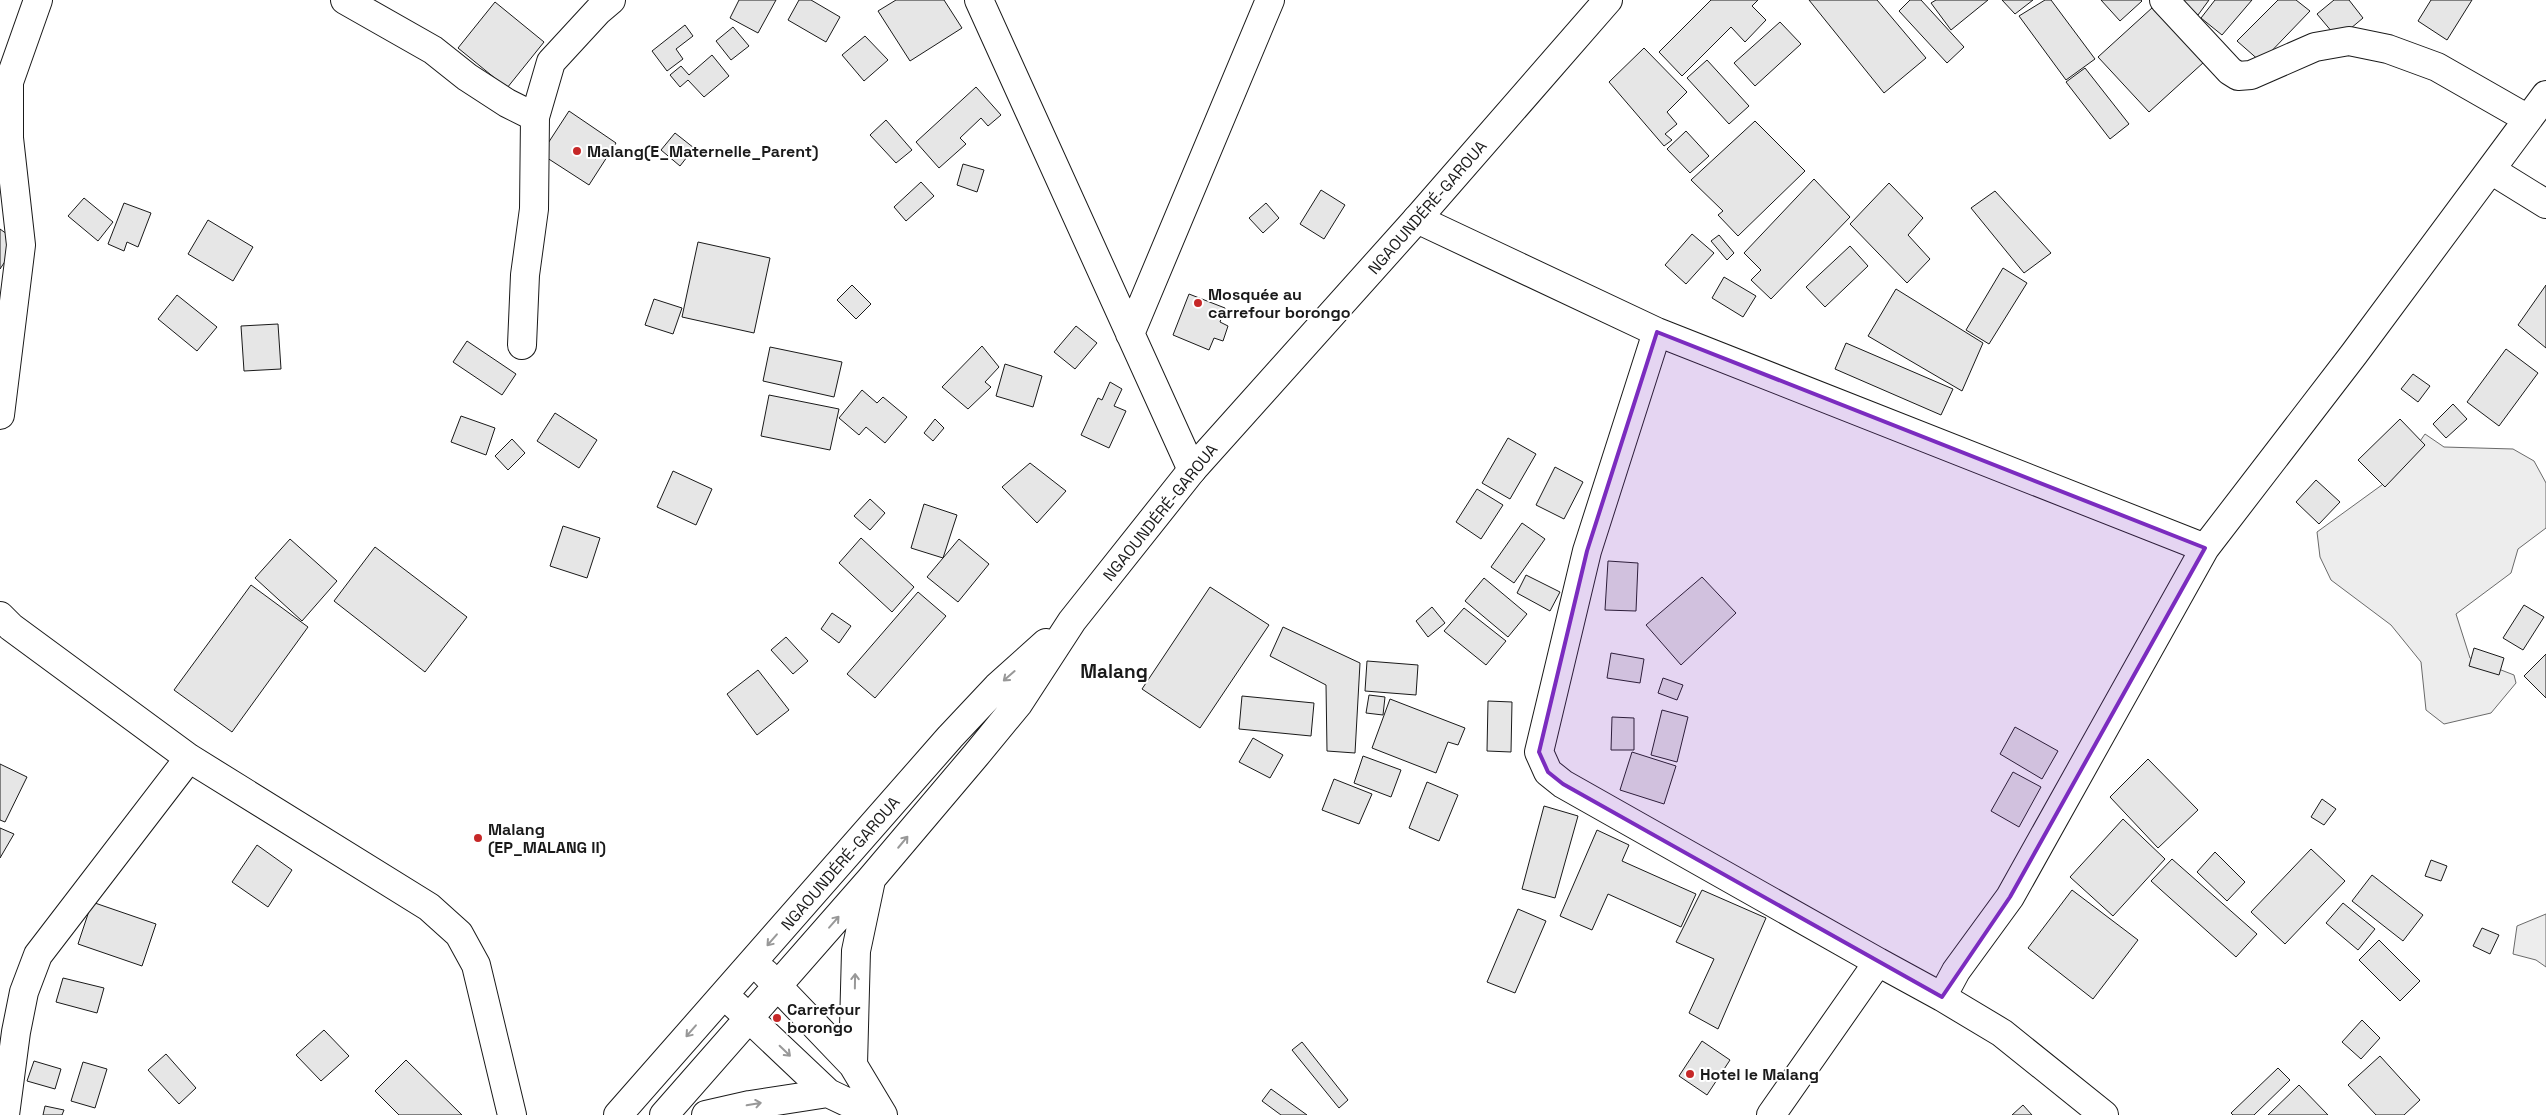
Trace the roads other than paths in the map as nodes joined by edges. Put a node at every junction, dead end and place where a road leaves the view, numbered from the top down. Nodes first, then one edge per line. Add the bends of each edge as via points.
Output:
1 (38, 0) edge
2 (344, 0) edge
3 (611, 0) edge
4 (979, 0) edge
5 (1270, 0) edge
6 (1608, 0) edge
7 (2164, 0) edge
8 (2546, 95) edge
9 (535, 117) junction
10 (2528, 119) junction
11 (2490, 170) junction
12 (2546, 204) edge
13 (1417, 219) junction
14 (1657, 332) junction
15 (1130, 334) junction
16 (522, 345) dead end
17 (0, 415) edge
18 (1192, 470) junction
19 (2205, 548) junction
20 (1072, 621) junction
21 (4, 627) edge
22 (189, 758) junction
23 (871, 879) junction
24 (752, 962) junction
25 (1878, 962) junction
26 (778, 985) junction
27 (723, 994) junction
28 (1942, 997) junction
29 (750, 1018) junction
30 (853, 1065) junction
31 (828, 1093) junction
32 (5, 1115) edge
33 (512, 1115) edge
34 (618, 1115) edge
35 (664, 1115) edge
36 (706, 1115) edge
37 (874, 1115) edge
38 (883, 1115) edge
39 (1771, 1115) edge
40 (2104, 1115) edge

1 - 17 main road via 9,82 9,138 21,245
2 - 9 main road via 433,50 506,103
3 - 9 main road via 551,62
4 - 15 main road
5 - 15 main road
6 - 13 main road, NGAOUNDÉRÉ-GAROUA
7 - 10 main road via 2230,72 2238,76 2251,75 2315,47 2349,41 2388,49 2437,67
8 - 10 main road
9 - 16 main road via 534,209 525,275
10 - 11 main road
11 - 12 main road
11 - 19 main road
13 - 14 main road
13 - 18 main road, NGAOUNDÉRÉ-GAROUA
14 - 19 main road
14 - 25 main road via 1587,551 1539,752 1548,772 1563,784
15 - 18 main road
18 - 20 main road, NGAOUNDÉRÉ-GAROUA
19 - 28 main road via 2010,897 1956,971
23 -> 20 main road, NGAOUNDÉRÉ-GAROUA via 1018,704
20 -> 24 main road, NGAOUNDÉRÉ-GAROUA via 997,687
21 - 22 main road
22 - 32 main road via 38,956 24,992
22 - 33 main road via 429,907 459,934 476,966
26 -> 23 main road, NGAOUNDÉRÉ-GAROUA
30 -> 23 main road via 856,951
24 - 26 main road
24 - 27 main road, NGAOUNDÉRÉ-GAROUA
25 - 28 main road
25 - 39 main road
26 - 29 main road, NGAOUNDÉRÉ-GAROUA
26 - 30 main road
27 - 29 main road
27 -> 34 main road, NGAOUNDÉRÉ-GAROUA
28 - 40 main road via 2002,1033
29 -> 31 main road
29 - 35 main road, NGAOUNDÉRÉ-GAROUA
30 - 38 main road
36 -> 31 main road via 750,1104
31 - 37 main road

